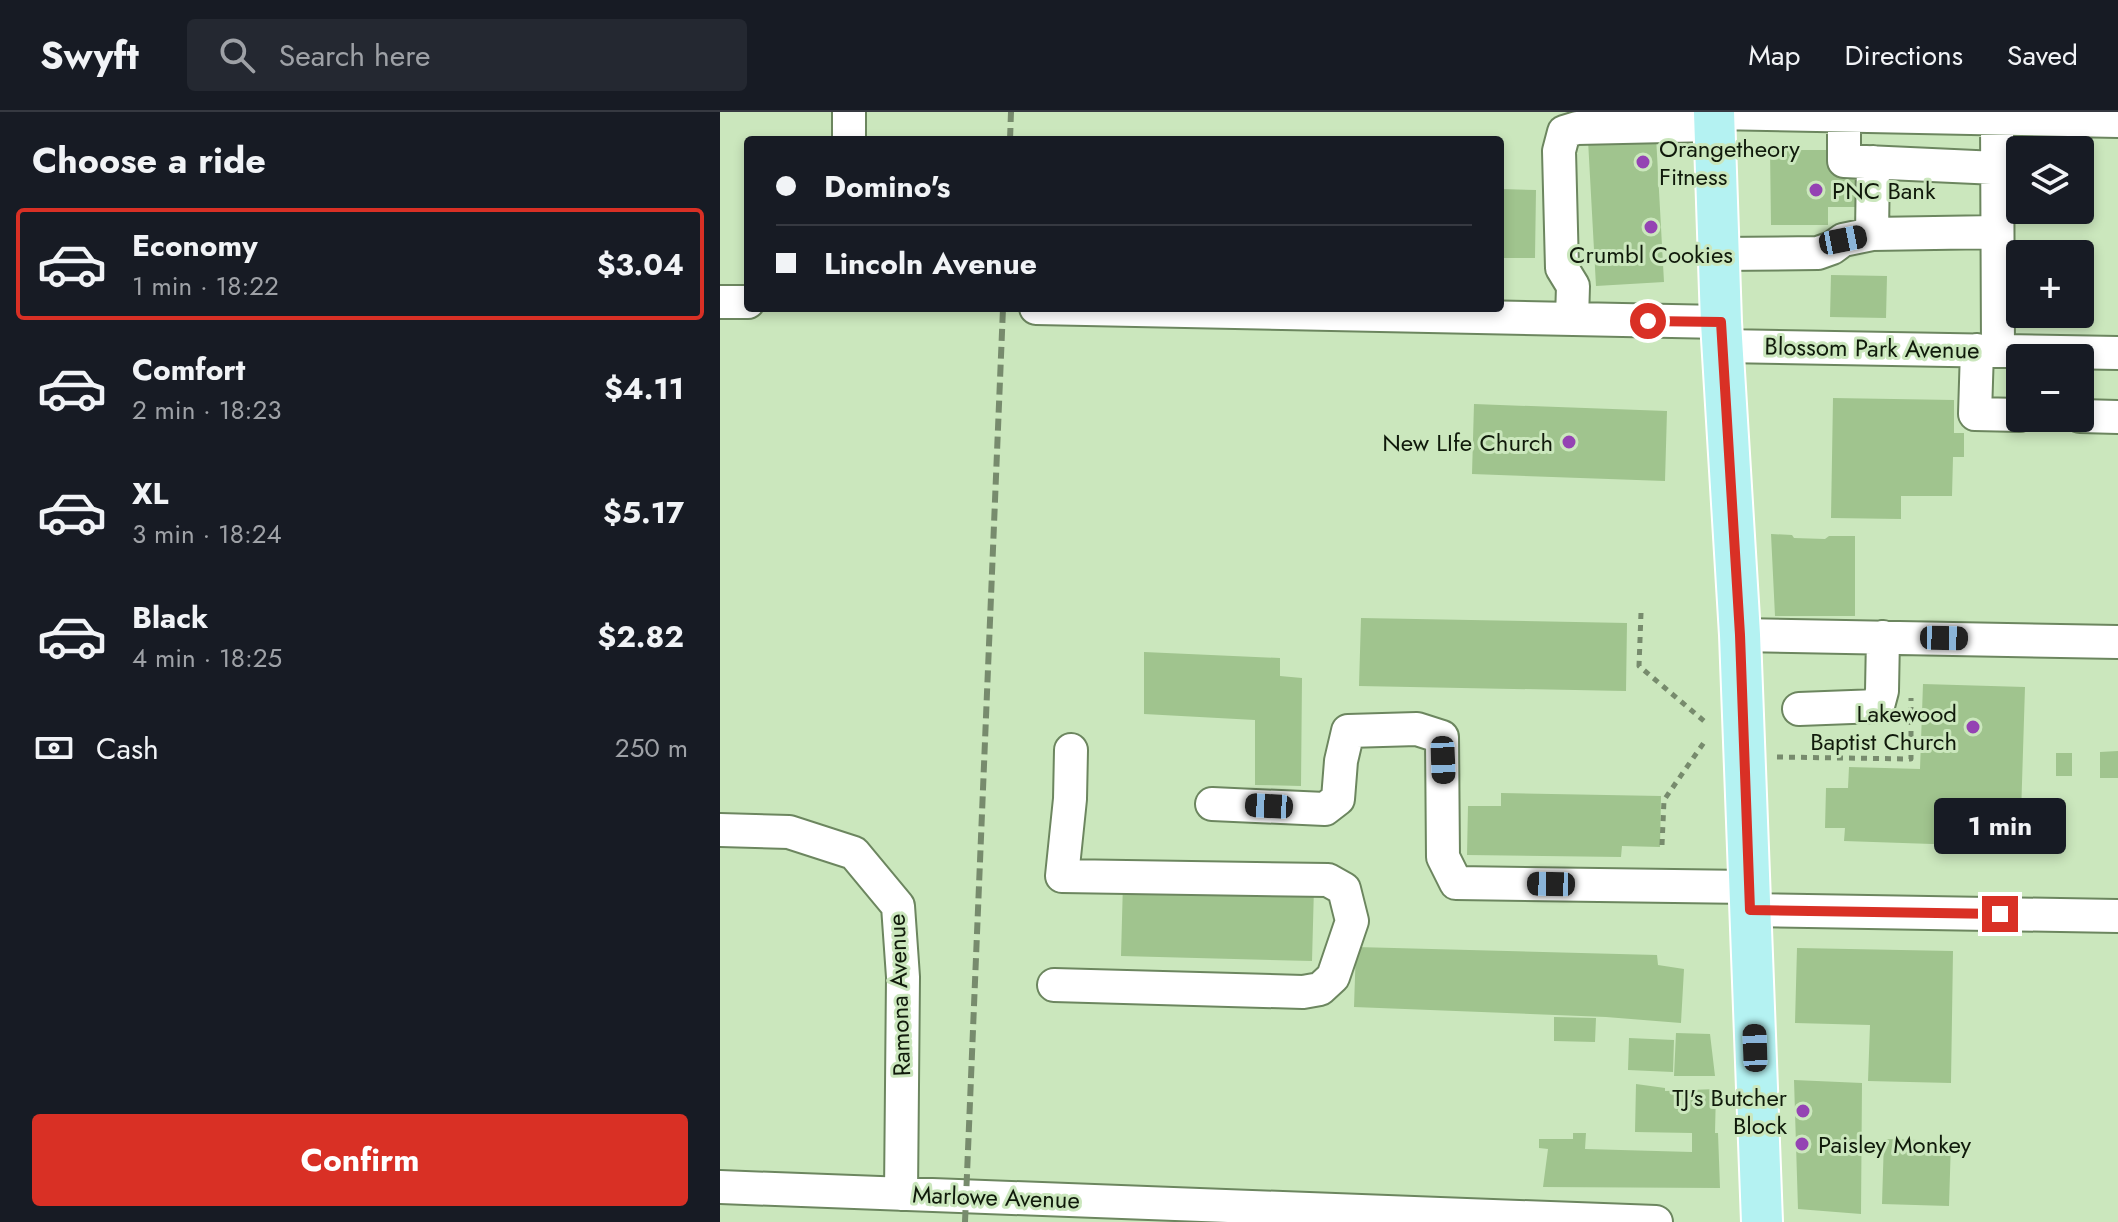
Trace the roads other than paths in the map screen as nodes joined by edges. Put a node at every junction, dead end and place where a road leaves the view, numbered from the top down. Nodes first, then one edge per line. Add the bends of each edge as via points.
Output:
1 (849, 112) edge
2 (1844, 115) junction
3 (1714, 116) edge
4 (1997, 119) junction
5 (2118, 121) edge
6 (849, 136) edge
7 (1858, 161) junction
8 (1997, 168) junction
9 (1997, 232) junction
10 (1858, 237) junction
11 (1719, 254) junction
12 (720, 302) edge
13 (744, 302) edge
14 (1231, 312) edge
15 (1572, 319) junction
16 (1722, 334) junction
17 (1987, 350) junction
18 (2118, 353) edge
19 (2006, 415) edge
20 (2094, 416) edge
21 (2118, 417) edge
22 (1740, 635) junction
23 (1883, 637) junction
24 (2118, 642) edge
25 (1799, 709) dead end
26 (1071, 750) dead end
27 (1212, 804) dead end
28 (720, 830) edge
29 (1749, 898) junction
30 (2118, 916) edge
31 (1054, 985) dead end
32 (720, 1187) edge
33 (901, 1194) junction
34 (1474, 1219) edge
35 (1656, 1222) edge
36 (1762, 1222) edge

1 - 6 street
2 - 3 street
2 - 4 street
2 - 7 street
3 - 11 main road
3 - 15 street via 1564,132 1559,151 1562,268 1573,286
4 - 5 street
4 - 8 street
7 - 8 street
7 - 10 street
8 - 9 street
9 - 10 street
9 - 17 street
10 - 11 street via 1818,253
11 - 16 main road
12 - 13 street
14 - 15 street, Blossom Park Avenue
15 - 16 street, Blossom Park Avenue
16 - 17 street, Blossom Park Avenue
16 - 22 main road
17 - 18 street, Blossom Park Avenue
17 - 19 street via 1975,414
20 - 21 street
22 - 23 street
22 - 29 main road
23 - 24 street
23 - 25 street via 1878,706
26 - 31 street via 1062,876 1328,880 1344,889 1352,921 1333,977 1320,989
27 - 29 street via 1325,809 1338,799 1348,731 1417,729 1442,737 1443,857 1456,883
28 - 33 street, Ramona Avenue via 789,832 854,853 898,906 903,977
29 - 30 street
29 - 36 main road
32 - 33 street, Marlowe Avenue
33 - 34 street, Marlowe Avenue
34 - 35 street, Marlowe Avenue

